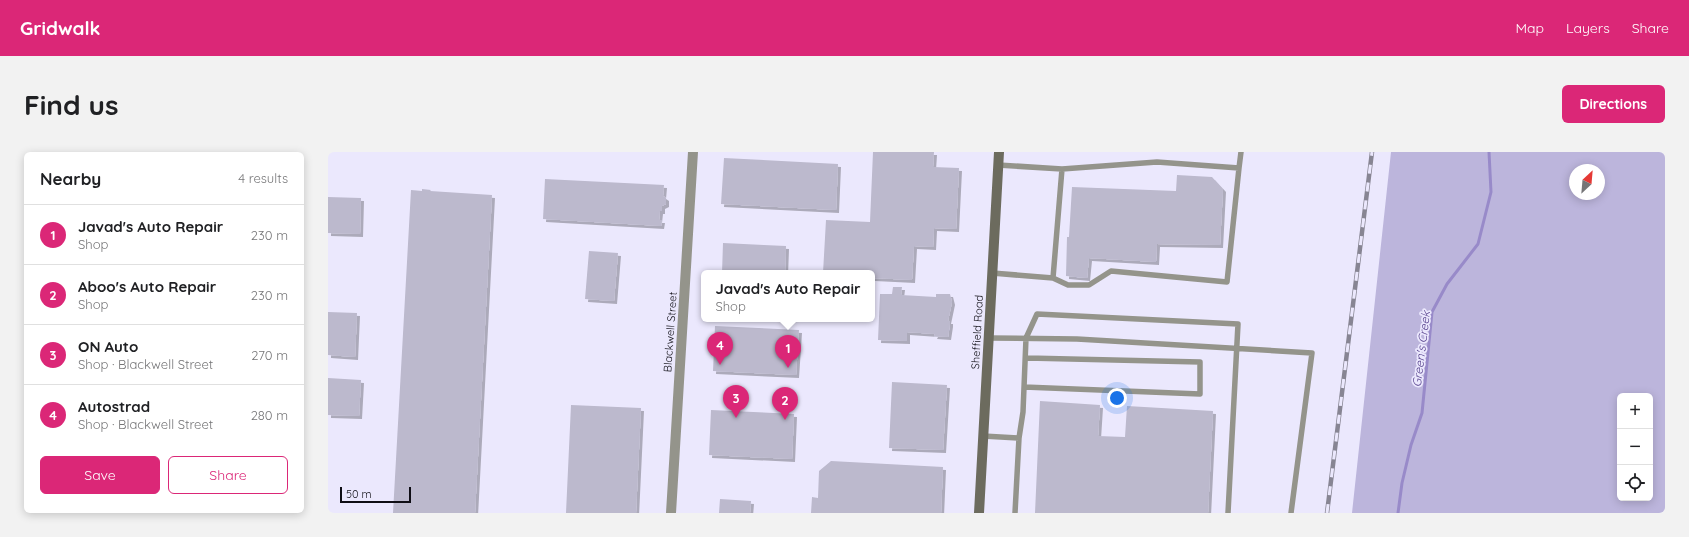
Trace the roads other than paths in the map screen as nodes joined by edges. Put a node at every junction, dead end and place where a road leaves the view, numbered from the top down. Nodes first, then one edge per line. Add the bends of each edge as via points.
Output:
1 (693, 152) edge
2 (999, 152) edge
3 (1241, 152) edge
4 (998, 165) junction
5 (1062, 168) junction
6 (1240, 168) junction
7 (992, 273) junction
8 (1053, 278) junction
9 (989, 338) junction
10 (1026, 338) junction
11 (1237, 348) junction
12 (1027, 358) junction
13 (1024, 387) junction
14 (982, 436) junction
15 (1019, 438) junction
16 (671, 513) edge
17 (979, 513) edge
18 (1015, 513) edge
19 (1228, 513) edge
20 (1291, 513) edge

1 - 16 street, Blackwell Street
2 - 4 street, Sheffield Road
3 - 6 lane
4 - 5 lane
4 - 7 street, Sheffield Road
5 - 6 lane via 1157,162
5 - 8 lane
6 - 8 lane via 1227,282 1110,271 1089,285 1068,285
7 - 8 lane
7 - 9 street, Sheffield Road
9 - 10 lane
9 - 14 street, Sheffield Road
10 - 11 lane
10 - 11 lane via 1037,314 1238,324
10 - 12 lane
11 - 19 lane
11 - 20 lane via 1312,353
12 - 13 lane
12 - 13 lane via 1200,362 1200,394
13 - 15 lane
14 - 15 lane
14 - 17 street, Sheffield Road
15 - 18 lane

